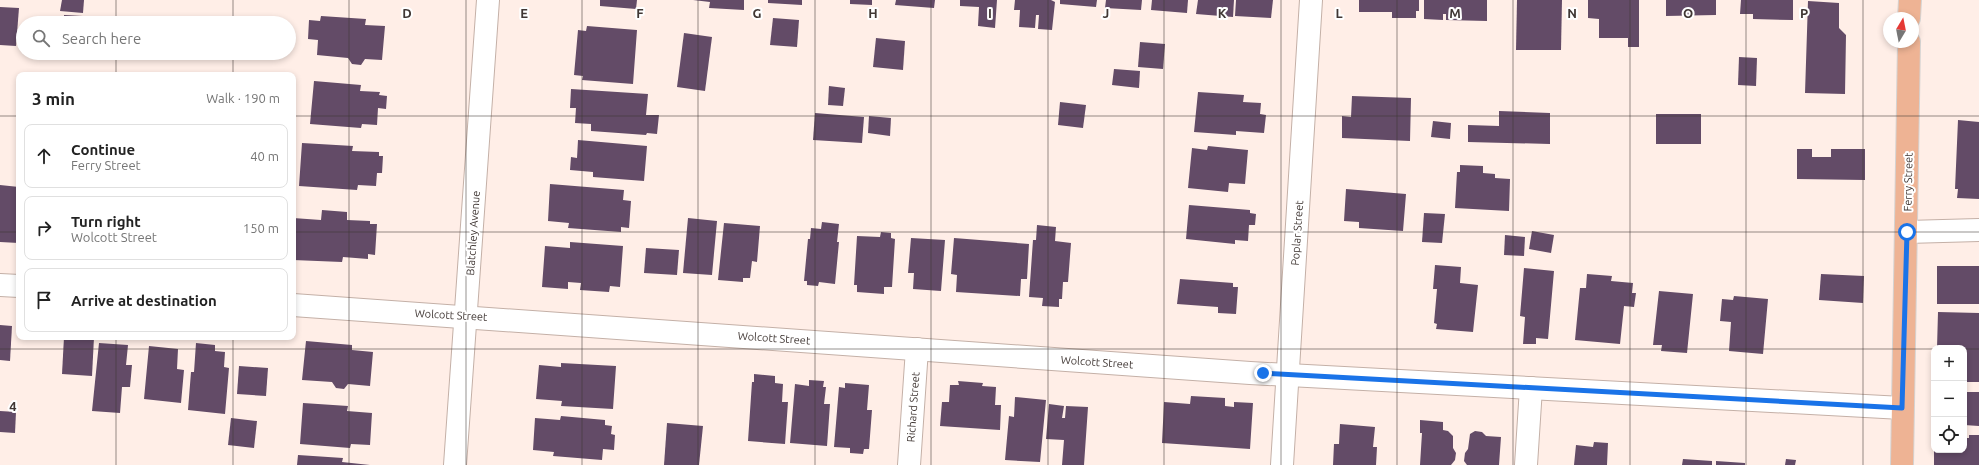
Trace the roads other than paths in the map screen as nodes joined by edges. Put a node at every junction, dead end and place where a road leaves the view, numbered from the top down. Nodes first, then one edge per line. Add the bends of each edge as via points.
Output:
1 (488, 0) edge
2 (1311, 0) edge
3 (1910, 0) edge
4 (1910, 12) edge
5 (1909, 48) edge
6 (1979, 230) edge
7 (1907, 232) junction
8 (0, 285) edge
9 (16, 286) edge
10 (296, 305) edge
11 (467, 316) junction
12 (917, 349) junction
13 (1288, 375) junction
14 (1531, 388) junction
15 (1902, 408) junction
16 (455, 465) edge
17 (909, 465) edge
18 (1282, 465) edge
19 (1526, 465) edge
20 (1902, 465) edge

1 - 11 street, Blatchley Avenue
2 - 13 street, Poplar Street
3 - 4 main road
5 - 7 main road, Ferry Street
6 - 7 street
7 - 15 main road, Ferry Street
8 - 9 street
10 - 11 street, Wolcott Street
11 - 12 street, Wolcott Street
11 - 16 street, Blatchley Avenue
12 - 13 street, Wolcott Street
12 - 17 street, Richard Street
13 - 14 street, Wolcott Street
13 - 18 street, Poplar Street
14 - 15 street, Wolcott Street
14 - 19 street
15 - 20 main road, Ferry Street

